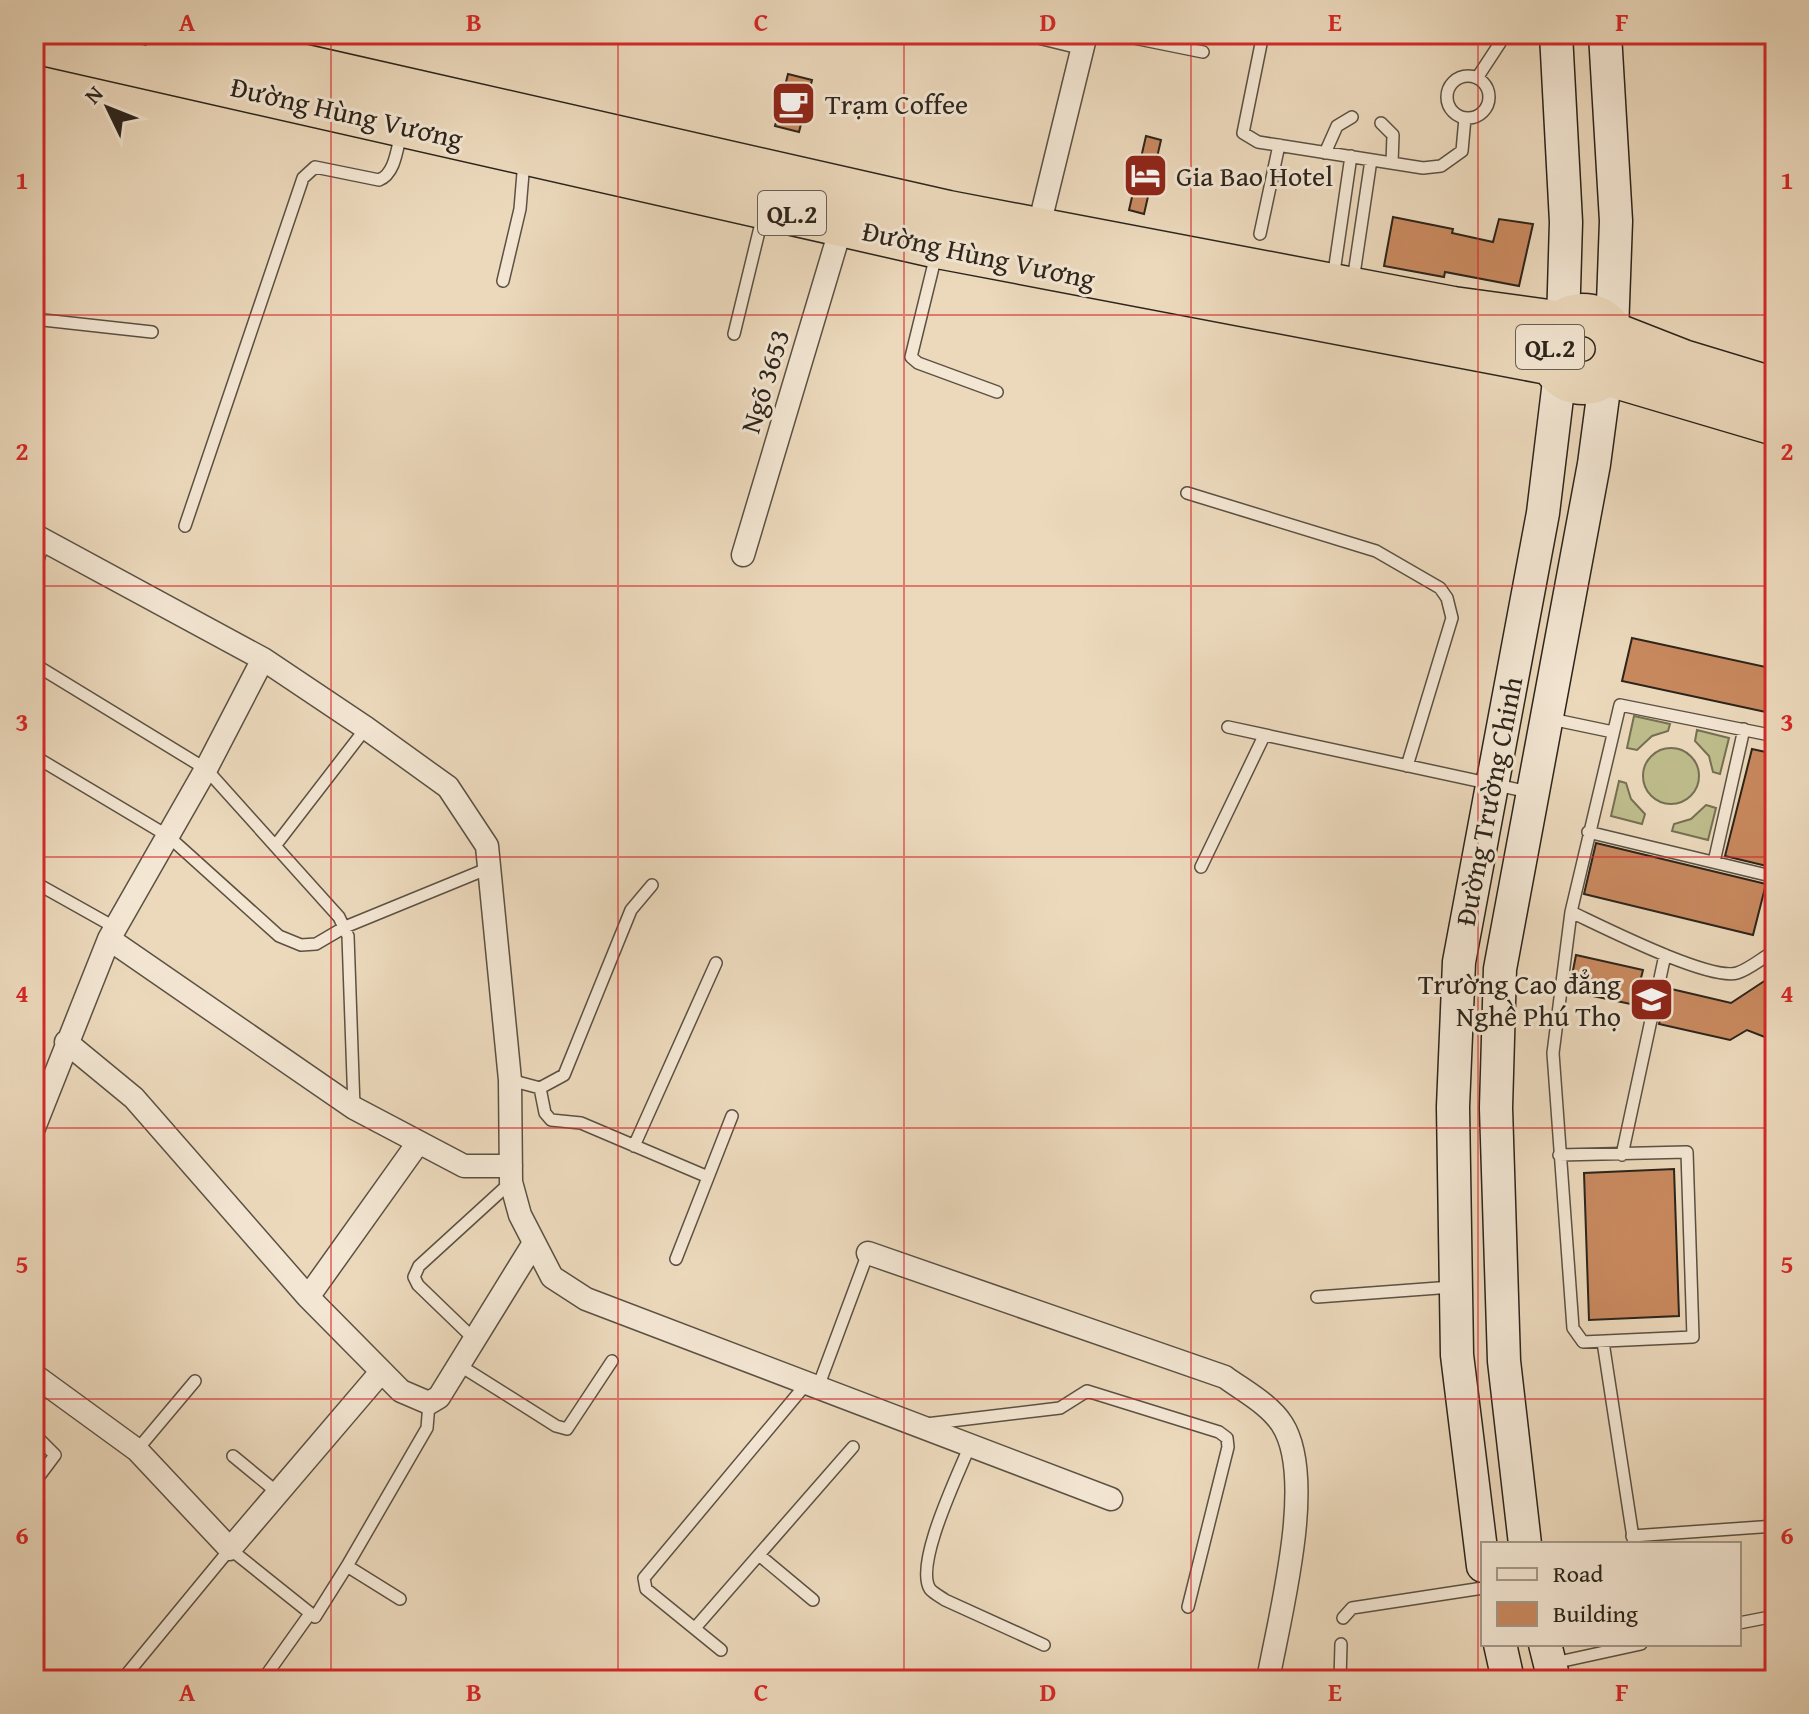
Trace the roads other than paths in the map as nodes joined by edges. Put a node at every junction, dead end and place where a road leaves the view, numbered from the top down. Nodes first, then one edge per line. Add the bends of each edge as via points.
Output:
1 (164, 34) edge
2 (1022, 34) edge
3 (1114, 34) edge
4 (1263, 34) edge
5 (1499, 34) edge
6 (1556, 34) edge
7 (1605, 34) edge
8 (34, 42) edge
9 (1085, 42) edge
10 (1203, 52) dead end
11 (1477, 78) junction
12 (1352, 117) dead end
13 (1465, 118) junction
14 (1381, 123) dead end
15 (404, 125) junction
16 (1279, 145) junction
17 (524, 152) junction
18 (1325, 153) junction
19 (1351, 156) junction
20 (1371, 160) junction
21 (1392, 163) junction
22 (765, 206) junction
23 (842, 224) junction
24 (1038, 230) junction
25 (1260, 234) dead end
26 (938, 247) junction
27 (503, 281) dead end
28 (1342, 287) junction
29 (34, 319) edge
30 (1563, 323) junction
31 (152, 332) dead end
32 (734, 334) dead end
33 (1610, 346) junction
34 (1557, 369) junction
35 (1775, 389) edge
36 (997, 392) dead end
37 (1775, 424) edge
38 (1187, 493) dead end
39 (185, 526) dead end
40 (39, 538) edge
41 (743, 555) dead end
42 (34, 573) edge
43 (263, 659) junction
44 (34, 664) edge
45 (1548, 719) junction
46 (1228, 727) dead end
47 (366, 728) junction
48 (1744, 729) junction
49 (1613, 732) junction
50 (1264, 736) junction
51 (1775, 736) edge
52 (34, 756) edge
53 (1407, 766) junction
54 (206, 769) junction
55 (1491, 785) junction
56 (1533, 793) junction
57 (1588, 832) junction
58 (168, 836) junction
59 (275, 846) junction
60 (1714, 862) junction
61 (1201, 867) dead end
62 (489, 868) junction
63 (1775, 877) edge
64 (34, 882) edge
65 (652, 885) dead end
66 (1571, 912) junction
67 (345, 927) junction
68 (113, 934) junction
69 (1775, 951) edge
70 (1665, 955) junction
71 (716, 963) dead end
72 (66, 1042) junction
73 (510, 1080) junction
74 (540, 1088) junction
75 (40, 1093) edge
76 (354, 1108) junction
77 (732, 1116) dead end
78 (34, 1128) edge
79 (418, 1143) junction
80 (634, 1146) junction
81 (1559, 1155) junction
82 (1622, 1155) junction
83 (511, 1174) junction
84 (708, 1177) junction
85 (534, 1243) junction
86 (868, 1253) joint
87 (676, 1259) dead end
88 (1456, 1286) junction
89 (308, 1297) junction
90 (1317, 1297) dead end
91 (475, 1341) junction
92 (1603, 1342) junction
93 (612, 1361) dead end
94 (459, 1365) junction
95 (381, 1372) junction
96 (34, 1375) edge
97 (195, 1381) dead end
98 (813, 1385) junction
99 (429, 1403) junction
100 (917, 1425) junction
101 (34, 1434) edge
102 (970, 1445) junction
103 (853, 1447) dead end
104 (137, 1450) junction
105 (233, 1456) dead end
106 (34, 1483) edge
107 (278, 1493) junction
108 (1111, 1499) dead end
109 (1775, 1526) edge
110 (1633, 1540) edge
111 (1525, 1542) edge
112 (230, 1549) junction
113 (1481, 1550) edge
114 (759, 1555) junction
115 (347, 1566) junction
116 (1481, 1588) edge
117 (400, 1599) dead end
118 (813, 1600) dead end
119 (1188, 1607) dead end
120 (309, 1615) junction
121 (1775, 1616) edge
122 (1343, 1618) dead end
123 (1741, 1623) edge
124 (695, 1628) junction
125 (1341, 1644) dead end
126 (1044, 1645) dead end
127 (1500, 1646) edge
128 (1631, 1646) edge
129 (721, 1650) dead end
130 (1550, 1663) edge
131 (267, 1674) dead end
132 (122, 1680) edge
133 (1268, 1680) edge
134 (1340, 1680) edge
135 (1508, 1680) edge

1 - 24 highway, Đường Hùng Vương / QL.2
2 - 9 lane
3 - 10 lane
4 - 16 lane via 1243,133
5 - 11 lane via 1500,43
6 - 30 main road via 1566,222
7 - 33 main road, Đường Trường Chinh via 1616,221
8 - 15 highway, Đường Hùng Vương / QL.2
9 - 24 street
11 - 13 lane via 1488,90 1487,106
11 - 13 lane via 1461,77 1449,88 1448,104
12 - 18 lane via 1337,126
13 - 21 lane via 1465,142 1451,161 1434,168
14 - 21 lane via 1393,135
15 - 17 highway, Đường Hùng Vương / QL.2
15 - 39 lane via 385,178 315,167 303,178
16 - 18 lane
16 - 25 lane
17 - 22 highway, Đường Hùng Vương / QL.2
17 - 27 lane via 520,209
18 - 19 lane
19 - 20 lane
19 - 28 lane
20 - 21 lane
20 - 28 lane
22 - 23 highway, Đường Hùng Vương / QL.2
22 - 32 lane
23 - 26 highway, Đường Hùng Vương / QL.2
23 - 41 street, Ngõ 3653
24 - 28 highway, Đường Hùng Vương / QL.2
26 - 34 highway, Đường Hùng Vương / QL.2
26 - 36 lane via 911,357
28 - 30 highway, Đường Hùng Vương / QL.2
29 - 31 lane
30 - 33 highway, QL.2 via 1575,316 1602,321
30 - 34 highway, QL.2 via 1551,342
33 - 34 highway, QL.2 via 1583,382
33 - 35 highway, QL.2
33 - 37 highway, QL.2
33 - 45 main road, Đường Trường Chinh
34 - 55 main road, Đường Trường Chinh via 1543,513
38 - 53 lane via 1376,551 1440,588 1452,618
40 - 42 lane
40 - 43 street
43 - 47 street
43 - 54 street
44 - 54 lane
45 - 49 lane
45 - 56 main road, Đường Trường Chinh
46 - 50 lane
47 - 59 lane
47 - 62 street via 448,787 487,846
48 - 49 lane via 1620,705
48 - 51 lane
48 - 60 lane
49 - 57 lane
50 - 53 lane
50 - 61 lane
52 - 58 lane
53 - 55 lane
54 - 58 street
54 - 59 lane
55 - 56 lane
55 - 88 main road, Đường Trường Chinh via 1459,962 1453,1107
56 - 111 main road, Đường Trường Chinh via 1500,969 1496,1108 1504,1361
57 - 60 lane
57 - 66 lane
58 - 67 lane via 279,936 301,945 316,944
58 - 68 street
59 - 67 lane
60 - 63 lane
62 - 67 lane
62 - 73 street
64 - 68 lane
65 - 74 lane via 631,910 564,1075
66 - 70 lane
66 - 81 lane via 1553,1053
67 - 76 lane
68 - 72 street
68 - 76 street
69 - 70 lane via 1737,973
70 - 82 lane
71 - 80 lane
72 - 75 street
72 - 89 street via 134,1098
73 - 74 lane
73 - 83 street
74 - 80 lane via 551,1120 581,1123
75 - 78 street
76 - 79 street
77 - 84 lane
79 - 83 street via 464,1166
79 - 89 street
80 - 84 lane
81 - 82 lane
81 - 92 lane via 1573,1328 1583,1342
82 - 92 lane via 1687,1152 1693,1337
83 - 85 street via 520,1215
83 - 91 lane via 414,1277
84 - 87 lane
85 - 91 street
85 - 98 street via 552,1277 586,1299
86 - 98 lane
86 - 133 street via 1225,1377 1281,1423 1297,1479 1294,1529
88 - 90 lane
88 - 113 main road, Đường Trường Chinh via 1457,1355
89 - 95 street
91 - 94 street
92 - 110 lane
93 - 94 lane via 567,1429
94 - 99 street via 439,1397
95 - 99 street via 401,1391
95 - 107 street
96 - 104 street
97 - 104 lane
98 - 100 street
98 - 124 lane via 644,1578 646,1589
99 - 115 lane via 427,1428
100 - 102 street
100 - 119 lane via 1060,1408 1087,1391 1219,1432 1228,1447
101 - 106 lane via 55,1455
102 - 108 street
102 - 126 lane via 928,1554 925,1574 930,1590
103 - 114 lane
104 - 112 street
105 - 107 lane
107 - 112 street
109 - 110 lane
112 - 120 lane
112 - 132 lane
114 - 118 lane
114 - 124 lane
115 - 117 lane
115 - 120 lane via 323,1608 315,1617
116 - 122 lane via 1352,1608
120 - 131 lane
121 - 123 lane
124 - 129 lane
125 - 134 lane
127 - 135 main road
128 - 130 lane

